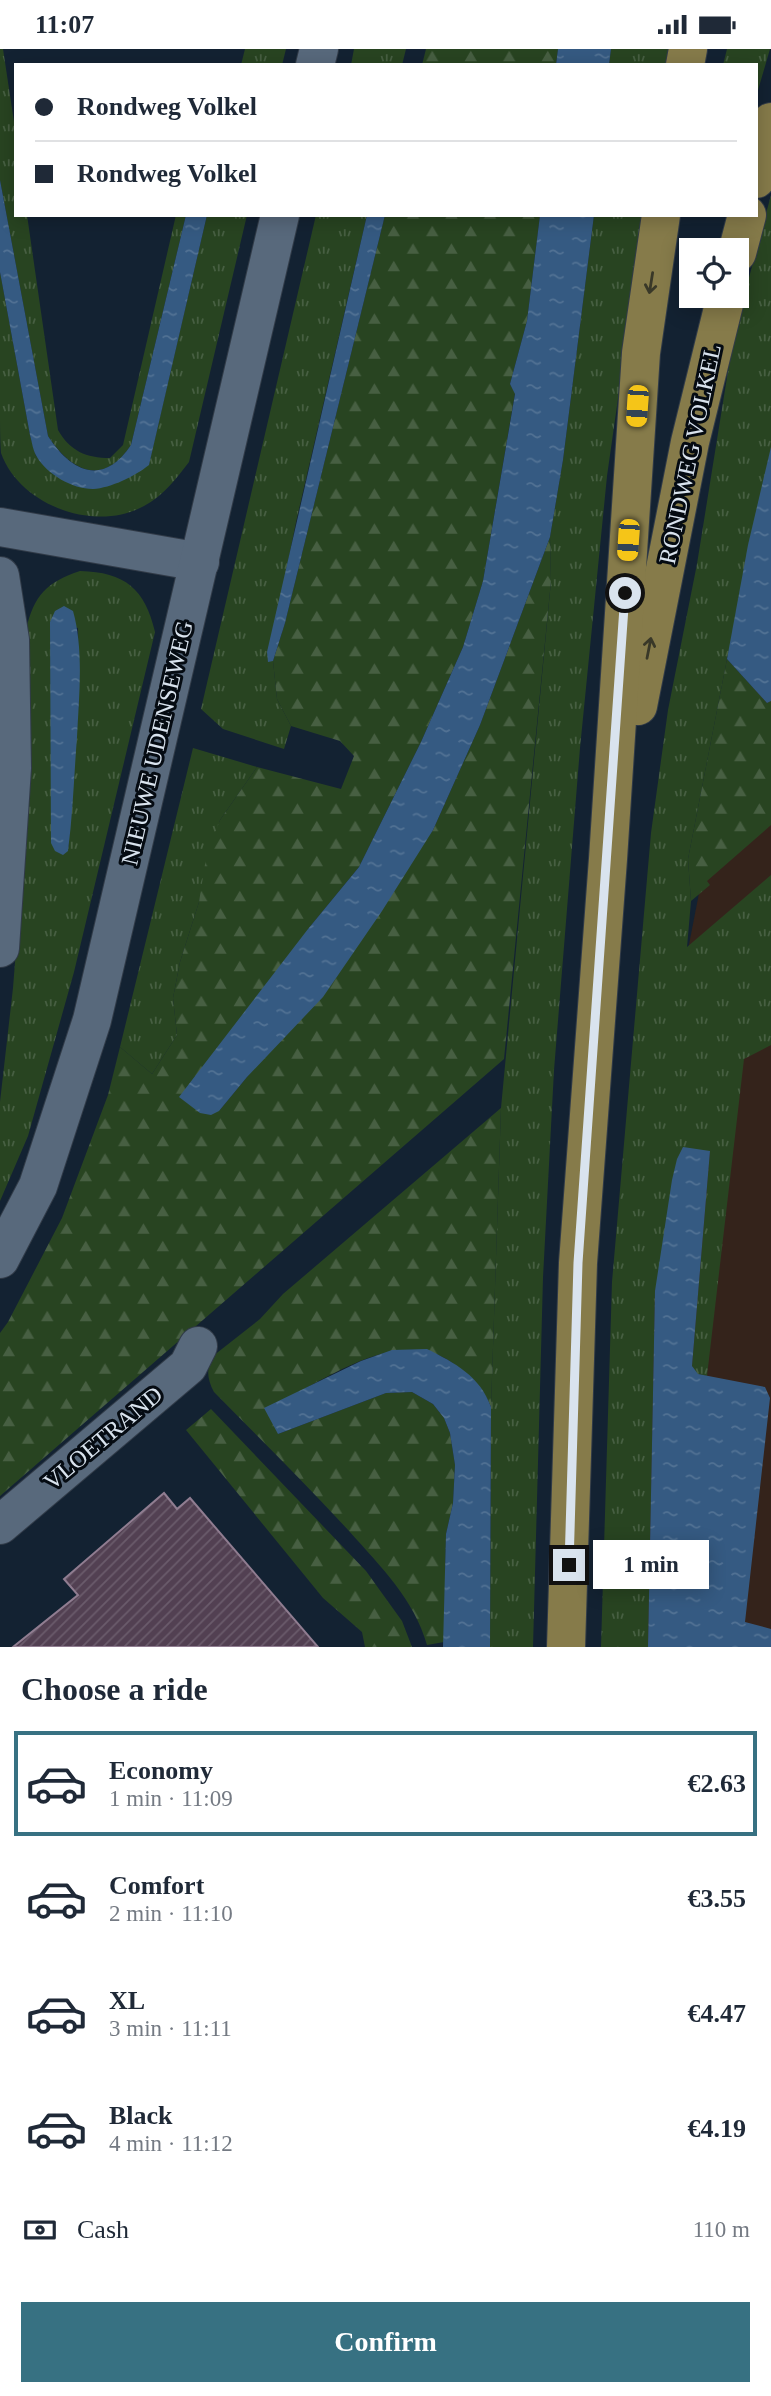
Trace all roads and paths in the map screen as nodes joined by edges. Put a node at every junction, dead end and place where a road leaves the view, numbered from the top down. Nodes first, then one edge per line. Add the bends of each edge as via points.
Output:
1 (771, 121) edge
2 (758, 171) edge
3 (280, 217) edge
4 (661, 217) edge
5 (746, 217) edge
6 (741, 238) edge
7 (723, 308) edge
8 (0, 527) edge
9 (200, 562) junction
10 (0, 576) edge
11 (607, 859) junction
12 (0, 948) edge
13 (0, 1259) edge
14 (198, 1346) dead end
15 (0, 1525) edge
16 (566, 1647) edge

1 - 2 main road
3 - 9 street, NIEUWE UDENSEWEG
4 -> 11 main road, RONDWEG VOLKEL via 641,353
5 - 6 main road
11 -> 7 main road, RONDWEG VOLKEL via 690,442
8 - 9 street
9 - 13 street, NIEUWE UDENSEWEG via 92,1020 38,1186
10 - 12 street via 10,639 12,768
11 - 16 main road, RONDWEG VOLKEL via 578,1263
14 - 15 street, VLOETRAND via 188,1366

